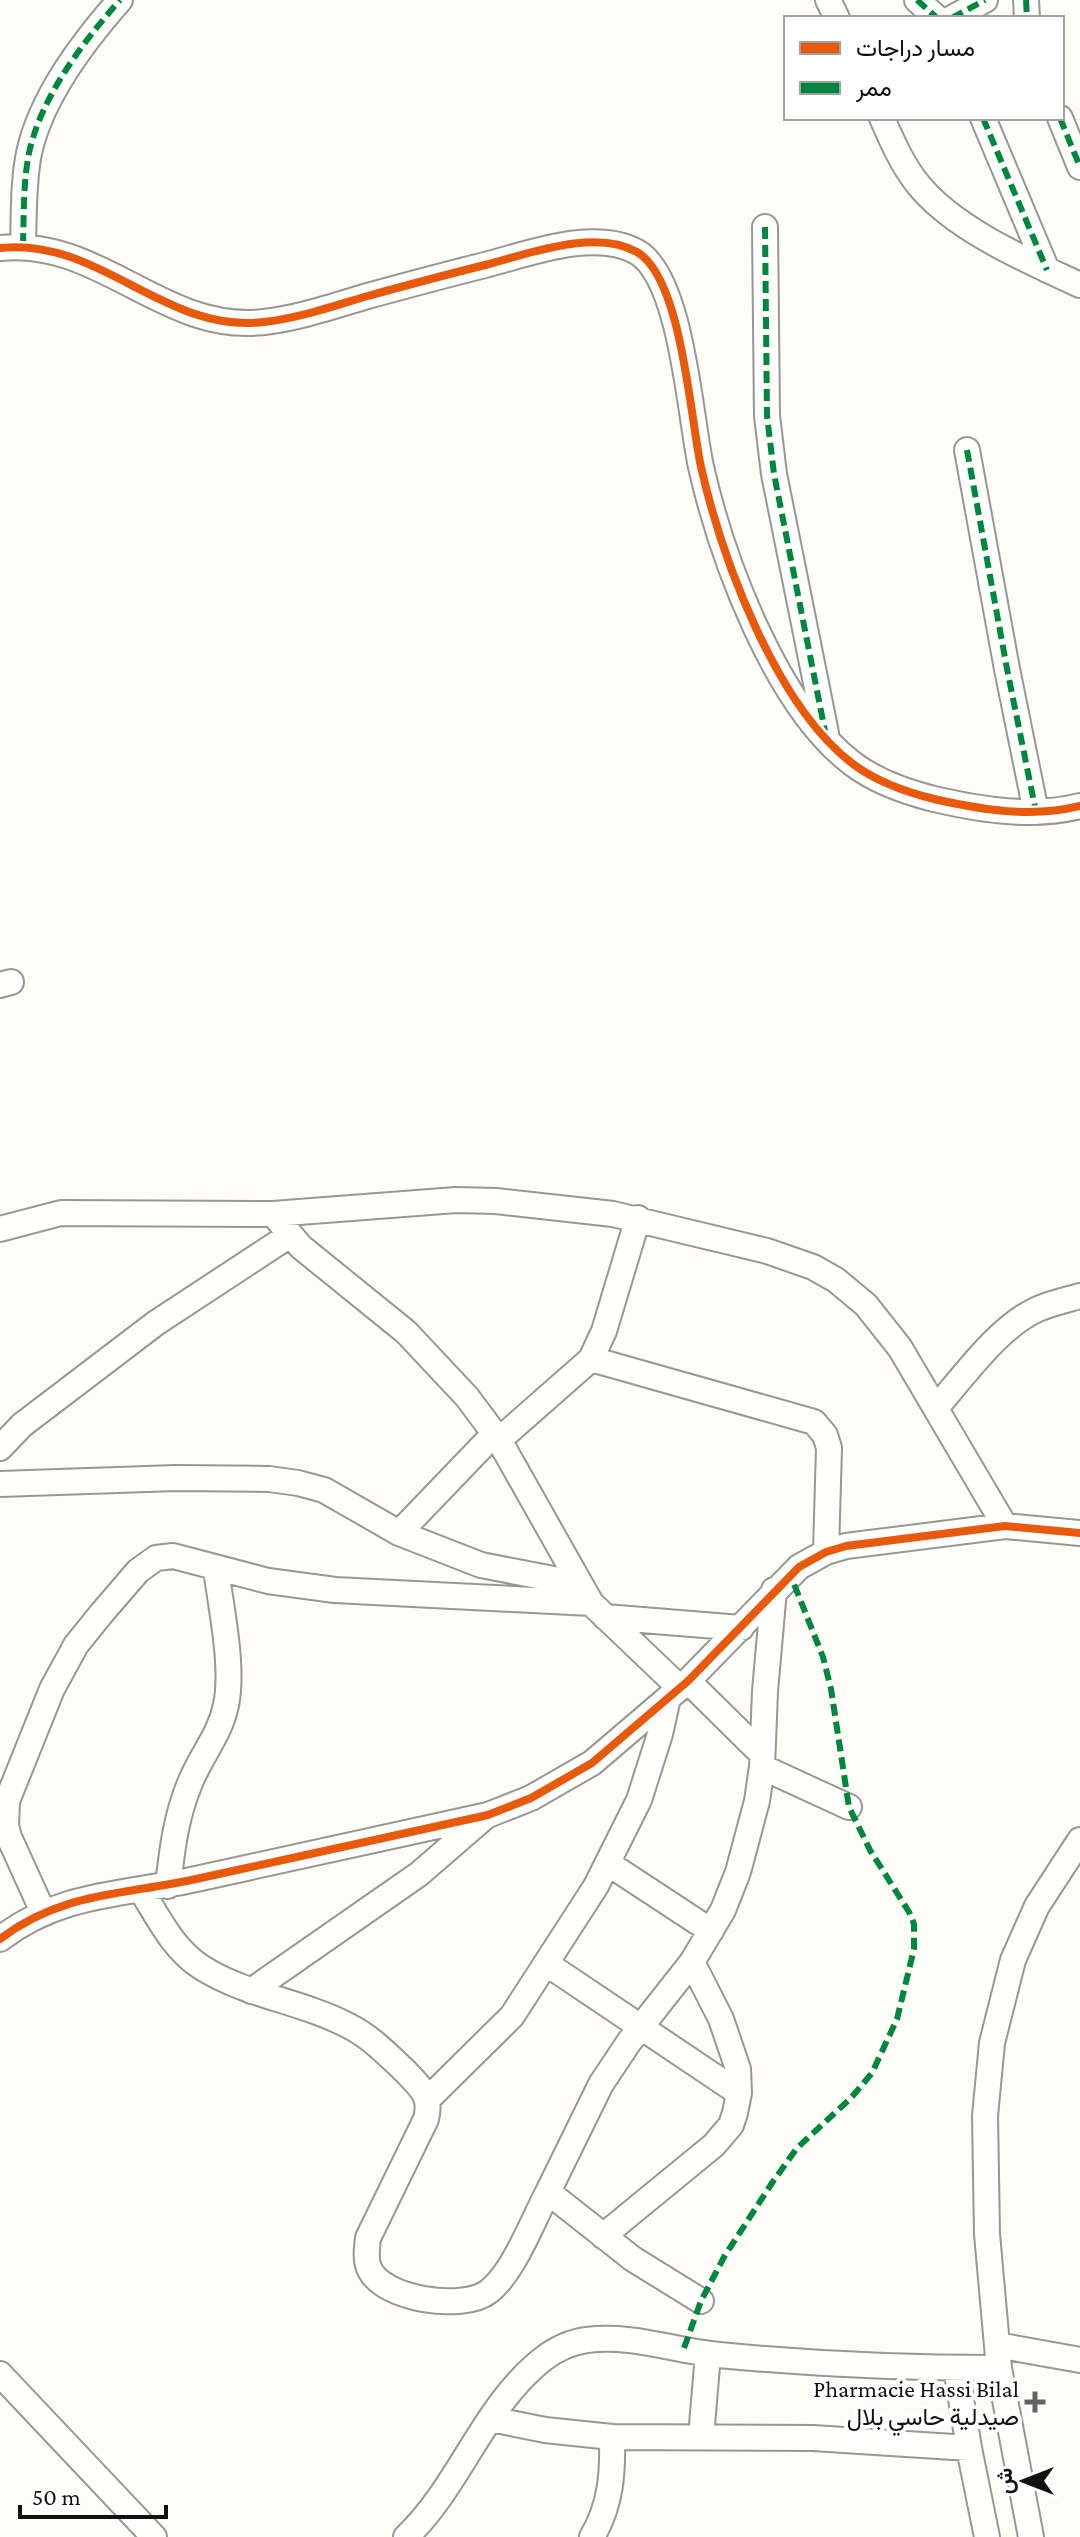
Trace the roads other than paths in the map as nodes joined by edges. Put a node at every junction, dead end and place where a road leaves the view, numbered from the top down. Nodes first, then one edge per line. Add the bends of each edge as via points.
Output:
1 (120, 0) edge
2 (917, 0) edge
3 (985, 0) edge
4 (935, 16) edge
5 (956, 16) edge
6 (883, 120) edge
7 (984, 120) edge
8 (1061, 120) edge
9 (1080, 167) edge
10 (765, 227) dead end
11 (12, 246) edge
12 (1047, 270) junction
13 (1080, 285) edge
14 (967, 450) dead end
15 (827, 739) junction
16 (1079, 807) edge
17 (1036, 812) junction
18 (273, 1214) junction
19 (638, 1218) junction
20 (0, 1229) edge
21 (290, 1235) junction
22 (1080, 1296) edge
23 (591, 1359) junction
24 (936, 1408) junction
25 (497, 1437) junction
26 (0, 1448) edge
27 (0, 1484) edge
28 (1005, 1526) junction
29 (399, 1533) junction
30 (1080, 1533) edge
31 (826, 1552) junction
32 (216, 1569) junction
33 (774, 1590) junction
34 (592, 1601) junction
35 (741, 1628) junction
36 (679, 1689) junction
37 (762, 1761) junction
38 (849, 1807) dead end
39 (488, 1815) junction
40 (1080, 1840) edge
41 (609, 1864) junction
42 (168, 1886) junction
43 (141, 1890) junction
44 (43, 1912) junction
45 (711, 1931) junction
46 (0, 1939) edge
47 (692, 1962) junction
48 (547, 1964) junction
49 (251, 1991) junction
50 (641, 2028) junction
51 (739, 2093) junction
52 (428, 2099) junction
53 (548, 2192) junction
54 (603, 2236) junction
55 (701, 2301) dead end
56 (708, 2354) junction
57 (998, 2356) junction
58 (1080, 2360) edge
59 (956, 2368) junction
60 (0, 2374) edge
61 (491, 2419) junction
62 (612, 2437) junction
63 (701, 2437) junction
64 (969, 2448) junction
65 (154, 2537) edge
66 (406, 2537) edge
67 (592, 2537) edge
68 (987, 2537) edge
69 (1031, 2537) edge

1 - 11 street via 83,46 38,124
2 - 4 street
3 - 5 street
6 - 12 street via 905,165 935,202
7 - 12 street
8 - 9 street
10 - 15 street via 767,416 774,474
11 - 15 street via 85,260 161,302 239,324 299,316 557,246 587,242 638,252 672,306 701,467 730,564 776,666
12 - 13 street
14 - 17 street
15 - 17 street via 853,764 896,788 958,804
16 - 17 street
18 - 19 street via 456,1200
18 - 20 street via 70,1212
18 - 21 street
19 - 23 street
19 - 24 street via 792,1259 836,1280 882,1325
21 - 25 street via 406,1332
21 - 26 street via 156,1323 22,1425
22 - 24 street via 1022,1318
23 - 25 street
23 - 31 street via 814,1422 829,1448
24 - 28 street
25 - 29 street
25 - 34 street
27 - 29 street via 176,1478 284,1481 324,1490
28 - 30 street
28 - 31 street
29 - 34 street
31 - 33 street
32 - 34 street via 335,1590
32 - 42 street via 228,1693 218,1733 178,1816
32 - 44 street via 167,1556 144,1566 76,1645 52,1689 5,1815 9,1837
33 - 35 street
33 - 37 street
34 - 35 street
34 - 36 street
35 - 36 street
36 - 37 street
36 - 39 street via 592,1763 531,1798
36 - 41 street via 639,1800
37 - 38 street
37 - 45 street via 738,1872
39 - 42 street
39 - 49 street via 419,1874
40 - 57 street via 1037,1906 1013,1960 992,2043 985,2116 987,2234
41 - 45 street
41 - 48 street
42 - 43 street
43 - 44 street
43 - 49 street via 187,1956
44 - 46 street
45 - 47 street
47 - 50 street
47 - 51 street via 721,2019 738,2069
48 - 50 street
48 - 52 street via 512,2016
49 - 52 street via 347,2025 384,2050
50 - 51 street
50 - 53 street via 601,2084
51 - 54 street via 731,2125 714,2145
52 - 53 street via 426,2119 368,2238 369,2269 381,2283 417,2298 465,2301 489,2292 502,2278
53 - 54 street
54 - 55 street
56 - 59 street via 809,2364
56 - 61 street via 619,2338 561,2347 519,2382
56 - 63 street
57 - 58 street
57 - 59 street
57 - 69 street
59 - 64 street
60 - 65 street
61 - 62 street
61 - 66 street via 438,2501
62 - 63 street
62 - 67 street via 610,2492
63 - 64 street
64 - 68 street

